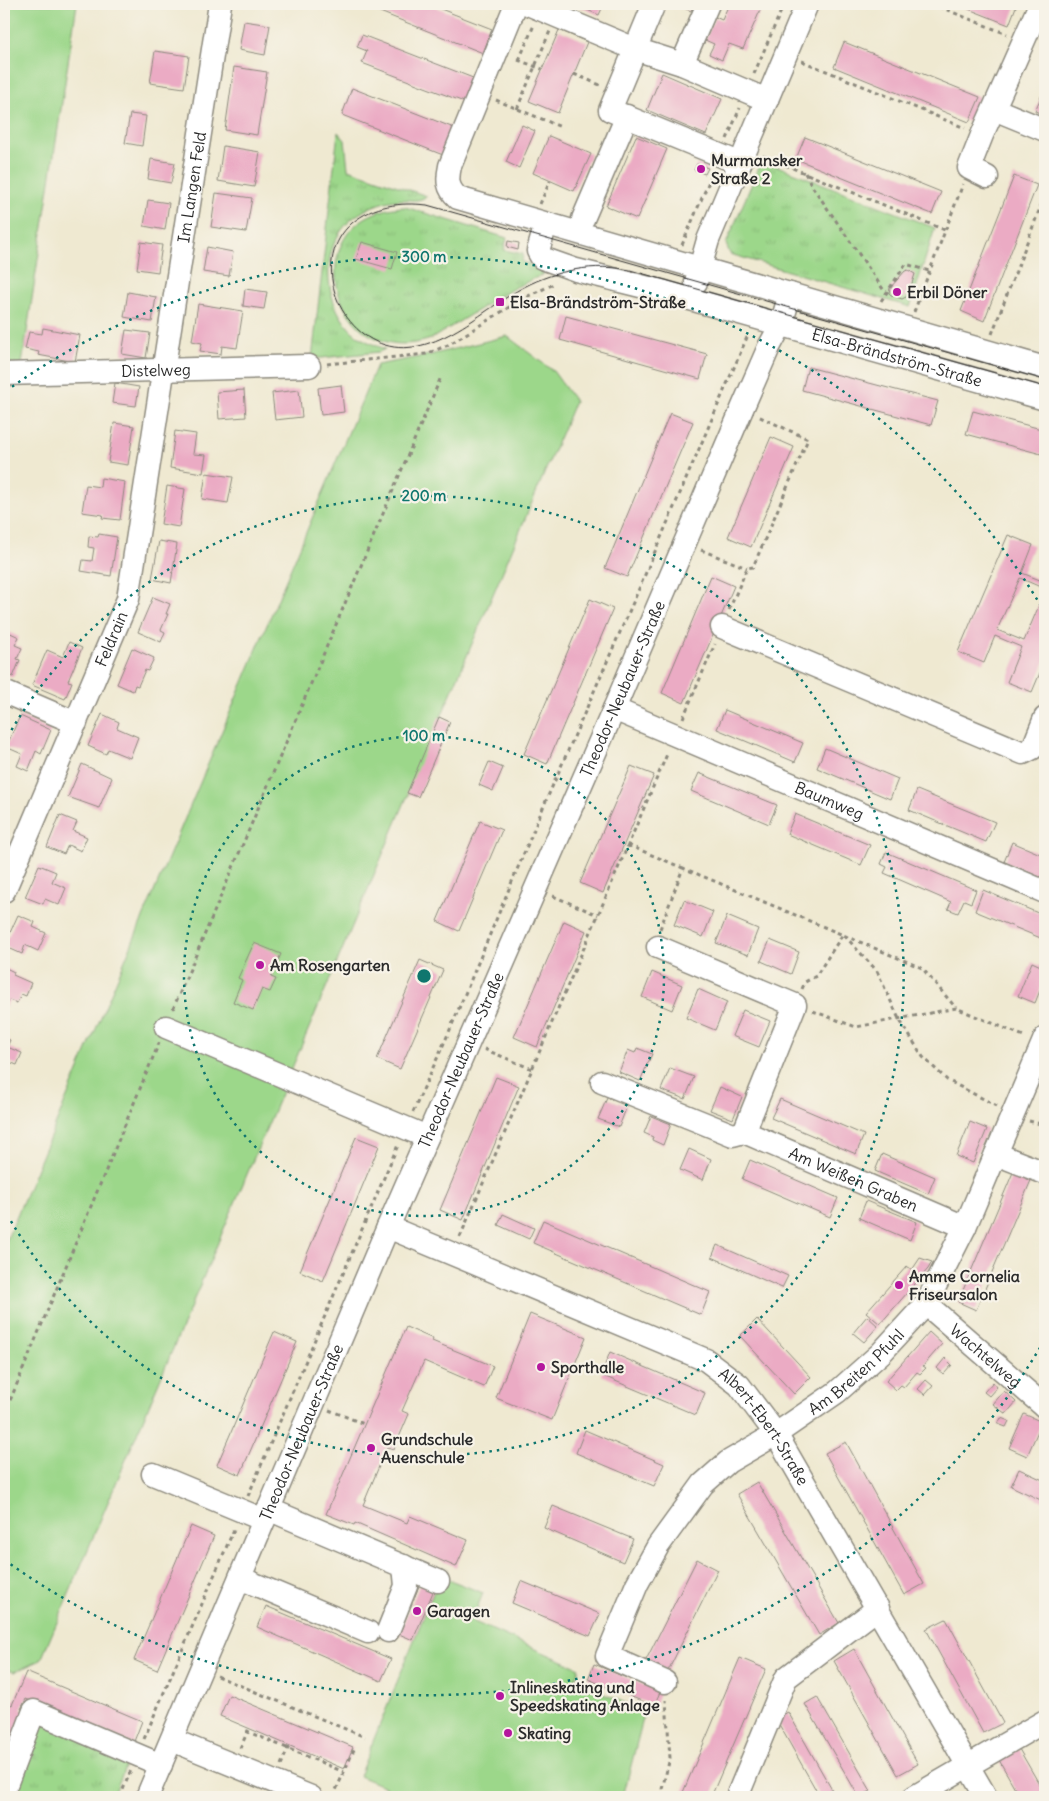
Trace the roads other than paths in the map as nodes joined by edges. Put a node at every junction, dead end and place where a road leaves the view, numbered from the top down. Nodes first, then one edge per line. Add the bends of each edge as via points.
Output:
1 (220, 4) edge
2 (516, 4) edge
3 (654, 4) edge
4 (708, 4) edge
5 (807, 4) edge
6 (1040, 4) edge
7 (542, 10) edge
8 (635, 49) junction
9 (682, 64) junction
10 (766, 100) junction
11 (618, 106) junction
12 (994, 109) junction
13 (1045, 130) edge
14 (742, 156) junction
15 (978, 172) road end
16 (542, 215) junction
17 (583, 219) dead end
18 (700, 268) junction
19 (790, 294) junction
20 (691, 300) junction
21 (781, 326) junction
22 (309, 366) road end
23 (1045, 368) edge
24 (164, 371) junction
25 (4, 374) edge
26 (1045, 399) edge
27 (722, 627) road end
28 (4, 692) edge
29 (614, 709) junction
30 (1045, 718) edge
31 (76, 723) junction
32 (4, 891) edge
33 (1045, 892) edge
34 (658, 947) road end
35 (166, 1026) road end
36 (1044, 1041) edge
37 (602, 1082) dead end
38 (744, 1132) junction
39 (427, 1137) junction
40 (996, 1154) junction
41 (1045, 1174) edge
42 (388, 1227) junction
43 (965, 1227) junction
44 (926, 1304) junction
45 (1045, 1407) edge
46 (776, 1434) junction
47 (153, 1474) dead end
48 (266, 1515) junction
49 (404, 1566) junction
50 (240, 1578) junction
51 (438, 1581) dead end
52 (878, 1608) junction
53 (665, 1682) road end
54 (1045, 1721) edge
55 (172, 1740) junction
56 (161, 1765) junction
57 (969, 1765) junction
58 (4, 1790) edge
59 (147, 1797) edge
60 (311, 1797) edge
61 (737, 1797) edge
62 (914, 1797) edge
63 (986, 1797) edge

1 - 24 street, Im Langen Feld
2 - 16 street, Elsa-Brändström-Straße via 450,166 448,180 449,188 458,198
3 - 8 street
4 - 9 street
5 - 10 street
6 - 12 street
7 - 8 street
8 - 9 street
8 - 11 street
9 - 10 street
10 - 14 street
11 - 14 street
11 - 17 street
12 - 13 street
12 - 15 street via 982,135
14 - 18 street
16 - 18 street, Elsa-Brändström-Straße
16 - 20 street, Elsa-Brändström-Straße via 538,251 542,258
18 - 19 street, Elsa-Brändström-Straße
18 - 20 street
19 - 21 street, Theodor-Neubauer-Straße
19 - 23 street, Elsa-Brändström-Straße
20 - 21 street, Elsa-Brändström-Straße
21 - 26 street, Elsa-Brändström-Straße
21 - 29 street, Theodor-Neubauer-Straße via 769,347
22 - 24 street, Distelweg
24 - 25 street, Distelweg
24 - 31 street, Feldrain via 128,599
27 - 30 street via 1023,753 1033,748
28 - 31 street
29 - 33 street, Baumweg
29 - 39 street, Theodor-Neubauer-Straße
31 - 32 street, Feldrain
34 - 38 street via 795,1005
35 - 39 street
36 - 40 street, Am Breiten Pfuhl
37 - 38 street, Am Weißen Graben via 733,1135
38 - 43 street, Am Weißen Graben
39 - 42 street, Theodor-Neubauer-Straße
40 - 41 street
40 - 43 street, Am Breiten Pfuhl
42 - 46 street, Albert-Ebert-Straße via 706,1360 739,1385
42 - 48 street, Theodor-Neubauer-Straße
43 - 44 street, Am Breiten Pfuhl
44 - 45 street, Wachtelweg
44 - 46 street, Am Breiten Pfuhl via 881,1353 837,1392
46 - 52 street, Albert-Ebert-Straße
46 - 53 street, Am Breiten Pfuhl via 728,1462 703,1484 658,1546 637,1584 607,1656
47 - 48 street via 242,1511
48 - 49 street
48 - 50 street, Theodor-Neubauer-Straße
49 - 50 street via 406,1586 378,1632
49 - 51 street
50 - 55 street, Theodor-Neubauer-Straße
52 - 57 street, Albert-Ebert-Straße
52 - 61 street via 786,1678
54 - 57 street
55 - 56 street, Theodor-Neubauer-Straße
55 - 60 street
56 - 58 street via 34,1711
56 - 59 street, Theodor-Neubauer-Straße
57 - 62 street
57 - 63 street, Albert-Ebert-Straße

